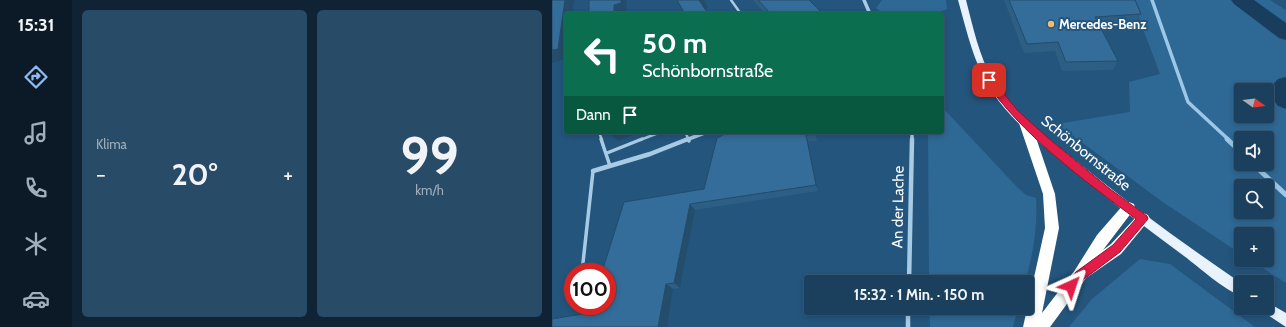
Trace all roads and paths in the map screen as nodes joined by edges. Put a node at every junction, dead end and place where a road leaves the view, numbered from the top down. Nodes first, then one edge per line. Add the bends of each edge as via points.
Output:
1 (731, 0) edge
2 (864, 0) edge
3 (962, 0) edge
4 (740, 12) edge
5 (869, 12) edge
6 (1025, 123) junction
7 (600, 134) edge
8 (656, 134) edge
9 (686, 134) edge
10 (703, 134) edge
11 (912, 134) edge
12 (689, 141) junction
13 (607, 153) junction
14 (610, 166) junction
15 (593, 171) joint
16 (1129, 208) junction
17 (1143, 219) junction
18 (583, 263) edge
19 (908, 275) edge
20 (1080, 275) junction
21 (1234, 285) edge
22 (1274, 313) edge
23 (908, 315) edge
24 (1286, 321) edge
25 (908, 327) edge
26 (1031, 327) edge
27 (1040, 327) edge

1 - 4 lane
2 - 5 street
3 - 6 main road, Schönbornstraße via 978,57 989,80
6 - 16 main road, Schönbornstraße via 1106,192
6 - 26 highway via 1049,194 1052,228
7 - 13 lane
8 - 13 lane
9 - 12 lane
10 - 12 street
11 - 19 street, An der Lache
12 - 14 street
13 - 14 lane
14 - 15 street
15 - 18 lane
16 - 17 main road, Schönbornstraße
16 - 20 highway via 1102,239
17 - 20 highway via 1116,249
17 - 21 main road, Schönbornstraße
20 - 27 highway
22 - 24 main road
23 - 25 street

